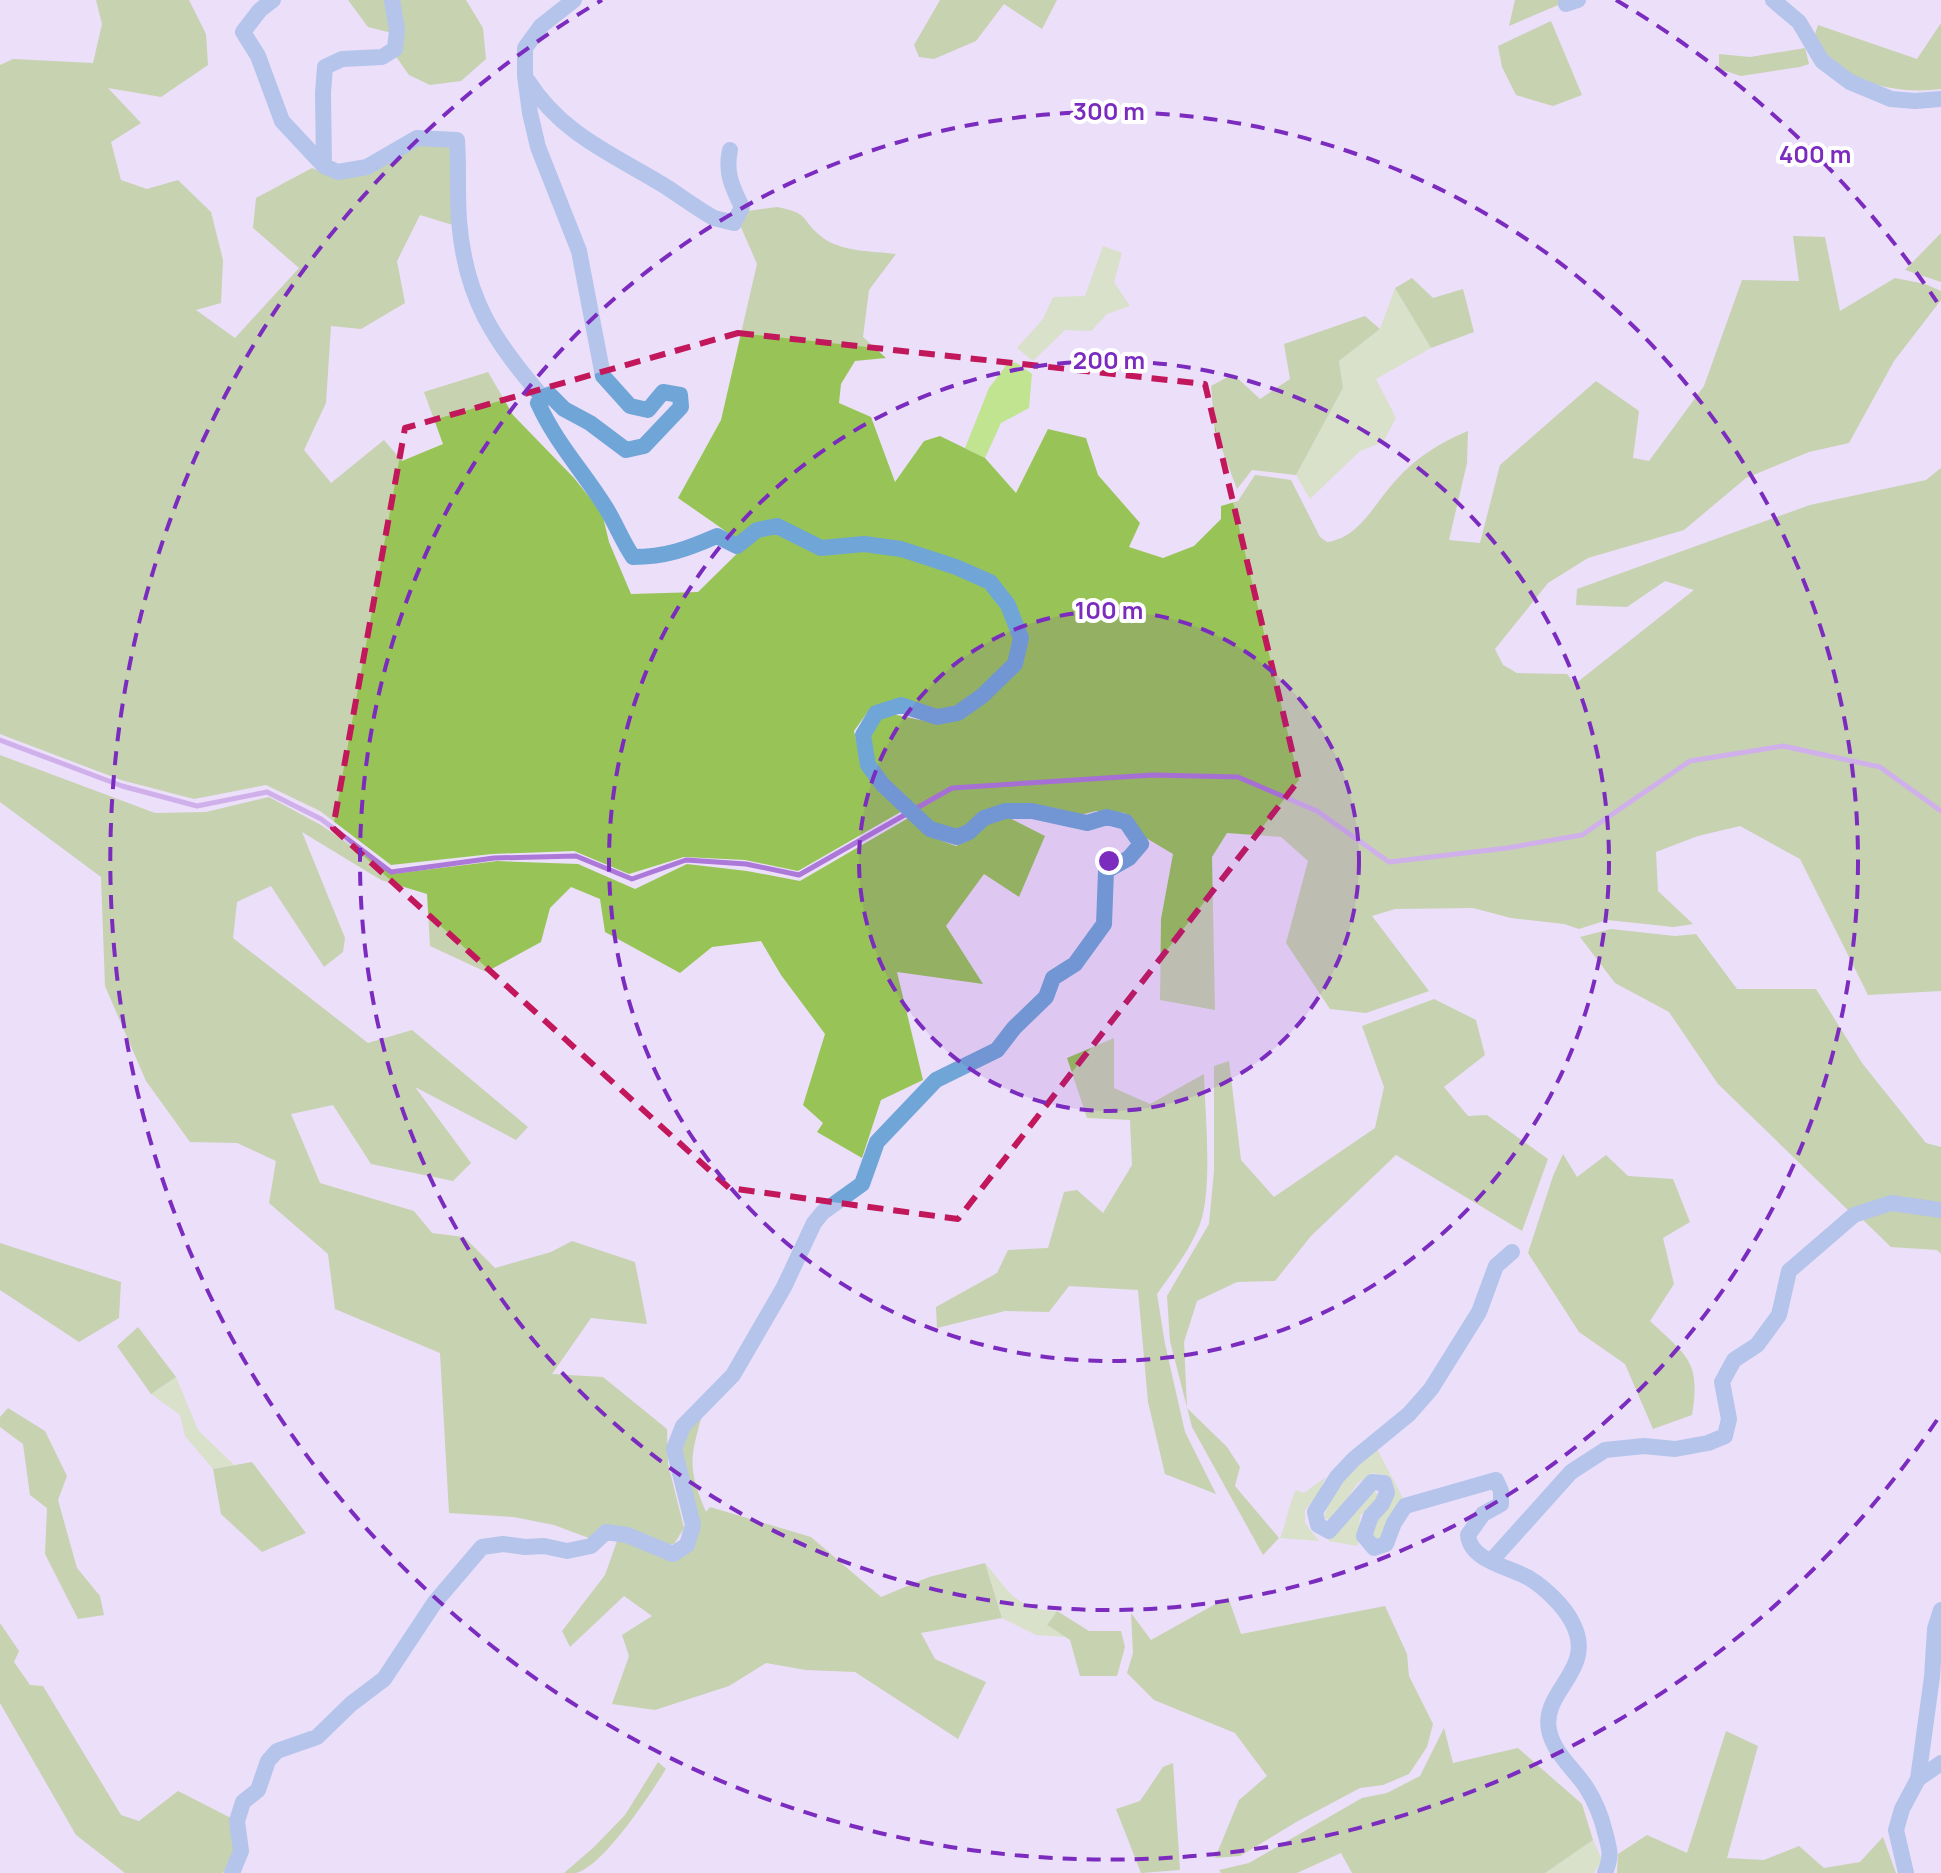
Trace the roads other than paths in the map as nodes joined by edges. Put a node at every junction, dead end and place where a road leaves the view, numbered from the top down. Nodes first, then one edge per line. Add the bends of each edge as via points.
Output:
1 (273, 0) edge
2 (392, 0) edge
3 (574, 0) edge
4 (1566, 0) edge
5 (1578, 0) edge
6 (1773, 0) edge
7 (525, 76) junction
8 (1941, 99) edge
9 (730, 150) dead end
10 (324, 166) junction
11 (544, 399) junction
12 (1941, 1210) edge
13 (1512, 1252) dead end
14 (1492, 1560) junction
15 (1941, 1610) edge
16 (1941, 1763) edge
17 (1918, 1779) junction
18 (232, 1873) edge
19 (1605, 1873) edge
20 (1906, 1873) edge

1 - 10 street via 243,32 258,56 282,121
2 - 10 street via 395,49 382,57 342,59 325,67
3 - 7 street via 541,26 525,48
4 - 5 street
6 - 8 street via 1799,22 1822,61 1850,82 1891,99
7 - 9 street via 558,120 596,148 714,218 734,223 742,207 731,187
7 - 11 street via 538,147 579,251 603,376 630,406 648,410 663,392 680,395 681,407 644,446 626,450 549,394
10 - 11 street via 338,172 367,167 417,138 457,140 459,220 467,270 500,346
11 - 18 street via 538,403 551,432 608,511 633,557 661,557 717,536 737,546 757,530 777,526 821,548 864,544 901,549 990,582 1008,605 1021,638 1015,664 958,713 937,717 901,705 876,713 863,735 868,765 930,829 957,837 984,818 1032,811 1087,823 1107,817 1126,822 1141,844 1106,871 1104,924 1075,964 1053,978 1046,997 997,1050 936,1080 877,1142 862,1184 814,1223 733,1375 683,1426 674,1449 693,1525 687,1545 673,1554 606,1532 591,1546 567,1551 482,1547 435,1602 384,1679 317,1737 277,1751 268,1761 258,1790 243,1802 237,1821 241,1851
12 - 14 street via 1891,1203 1854,1215 1789,1271 1779,1315 1757,1345 1734,1360 1722,1382 1729,1419 1725,1436 1675,1449 1605,1450 1571,1472
13 - 14 street via 1496,1266 1479,1312 1431,1389 1337,1477 1315,1512 1318,1525 1329,1531 1372,1482 1384,1483 1387,1493 1364,1536 1374,1548 1386,1544 1405,1506 1496,1480 1501,1504 1483,1514 1468,1535 1468,1545
14 - 19 street via 1531,1580 1557,1602 1580,1642 1578,1659 1552,1707 1548,1730 1600,1813 1611,1856
15 - 17 street
16 - 17 street
17 - 20 street via 1896,1830

